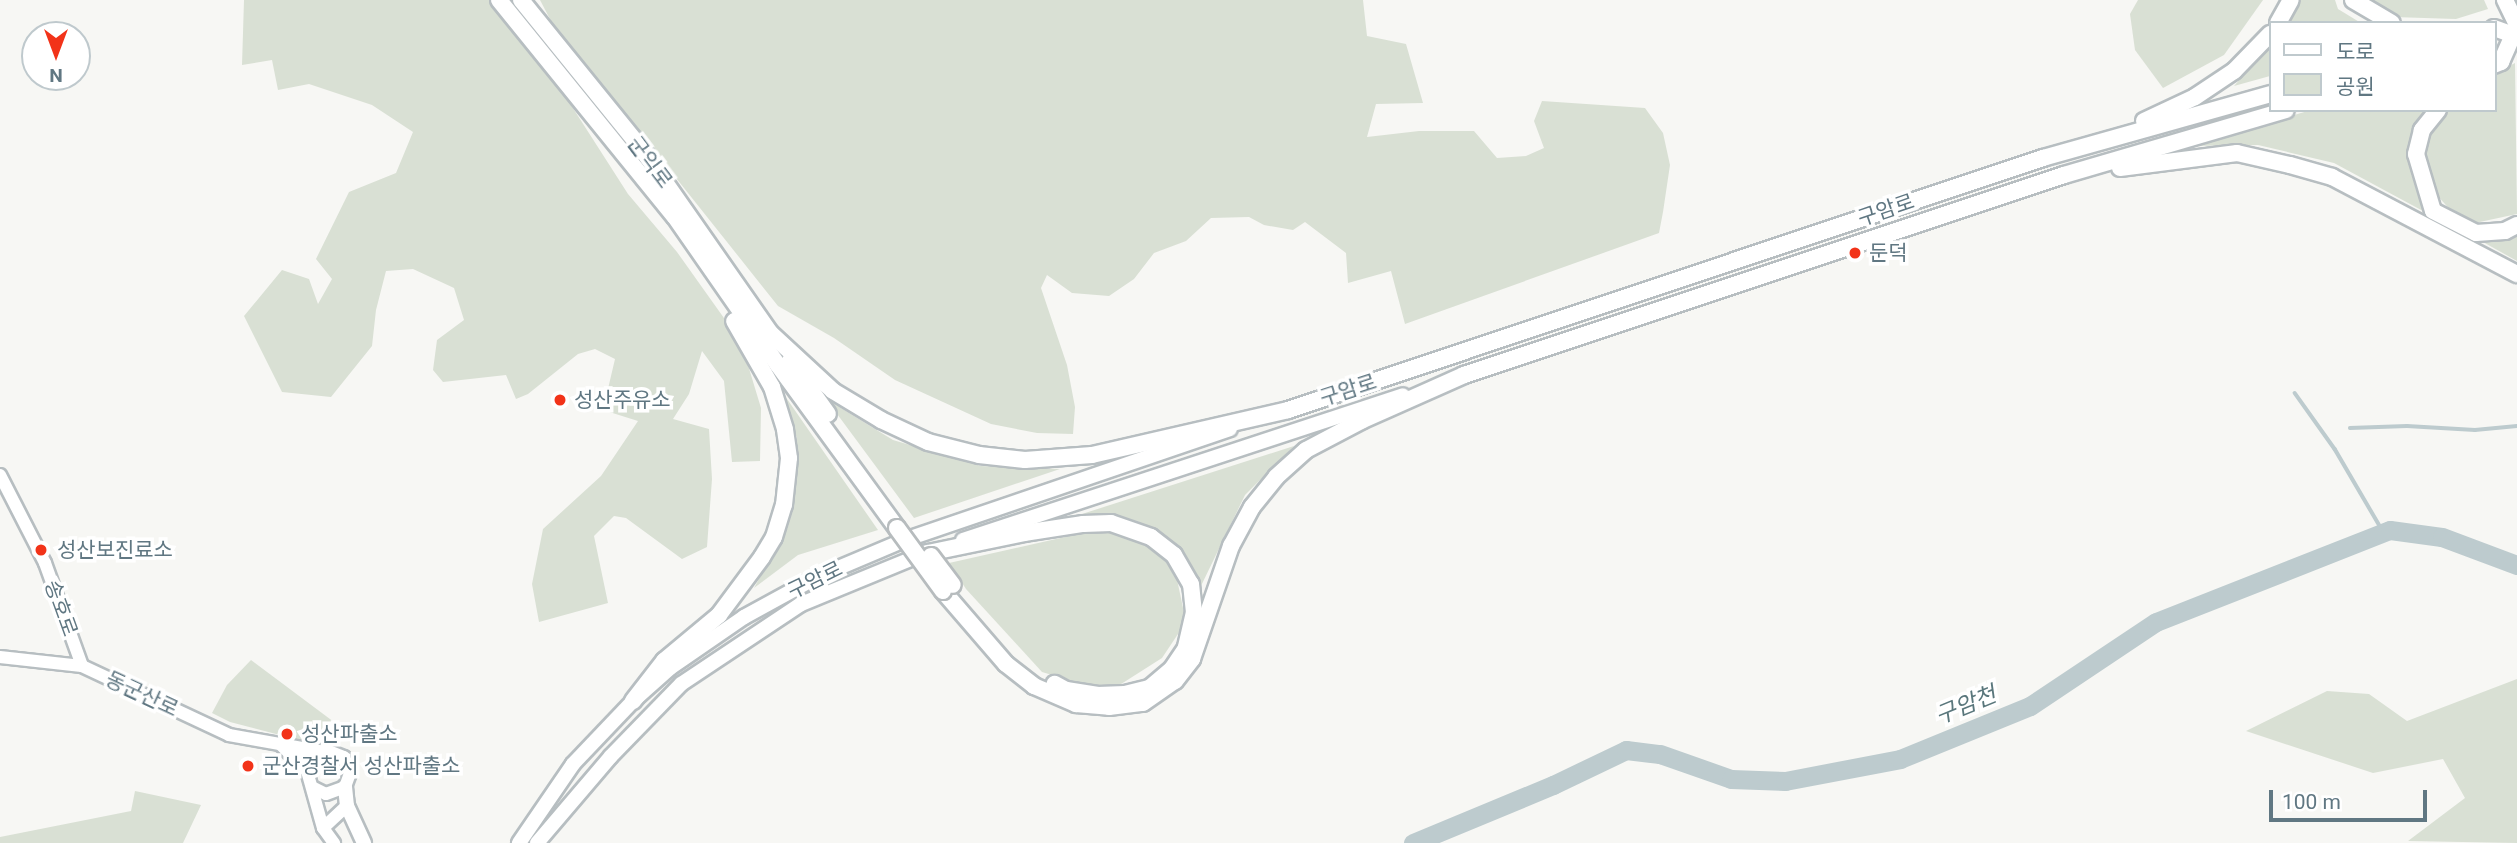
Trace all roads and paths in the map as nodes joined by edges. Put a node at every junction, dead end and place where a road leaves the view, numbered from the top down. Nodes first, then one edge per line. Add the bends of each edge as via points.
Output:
1 (499, 0) edge
2 (522, 0) edge
3 (2291, 0) edge
4 (2353, 0) edge
5 (2505, 0) edge
6 (2279, 21) edge
7 (2389, 21) edge
8 (2496, 31) edge
9 (2516, 31) edge
10 (2268, 36) edge
11 (2496, 46) edge
12 (2496, 64) edge
13 (2268, 95) edge
14 (2279, 112) edge
15 (2436, 112) edge
16 (2043, 158) junction
17 (2052, 180) junction
18 (653, 191) junction
19 (2517, 225) edge
20 (2517, 274) edge
21 (768, 331) junction
22 (1464, 375) junction
23 (1288, 410) junction
24 (0, 475) edge
25 (902, 526) junction
26 (923, 554) junction
27 (948, 588) junction
28 (0, 657) edge
29 (82, 666) junction
30 (633, 701) junction
31 (280, 744) junction
32 (324, 752) junction
33 (307, 771) junction
34 (345, 787) junction
35 (314, 788) junction
36 (347, 806) junction
37 (323, 828) junction
38 (361, 839) edge
39 (334, 843) edge
40 (519, 843) edge
41 (540, 843) edge

1 - 18 highway, 군익로
2 - 21 highway, 군익로 via 644,152
3 - 6 highway
4 - 7 highway
5 - 9 highway
8 - 9 highway
9 - 11 highway
9 - 12 highway
10 - 16 highway via 2234,71 2195,97 2150,119
13 - 16 highway, 구암로
14 - 17 highway, 구암로
15 - 19 highway via 2422,130 2416,154 2432,211 2476,233 2505,231
16 - 23 highway, 구암로
17 - 20 highway via 2237,153 2332,177
17 - 22 highway, 구암로
18 - 25 highway
18 - 30 highway via 757,356 778,403 789,458 784,505 762,557 719,615 664,661
21 - 23 highway via 833,391 881,420 928,442 979,455 1026,460 1092,455
21 - 25 highway
22 - 26 main road, 구암로
22 - 27 highway via 1363,419 1306,450 1276,477 1252,507 1231,546 1192,659 1175,681 1143,703 1076,704 1034,686 1006,664
23 - 30 main road, 구암로 via 907,539 817,577 744,617 670,668
24 - 29 main road, 송호로 via 45,563
25 - 27 highway, bridge
26 - 27 highway via 1036,531 1111,523 1150,537 1174,555 1191,584 1194,612 1186,648 1172,669 1149,688 1098,695 1066,690 1034,674 1005,650
26 - 41 main road, 구암로 via 801,604 681,684 611,755
28 - 29 main road, 동군산로
29 - 31 main road, 동군산로 via 229,735
30 - 40 main road, 구암로 via 573,764
31 - 32 main road, 동군산로
31 - 33 main road
32 - 33 main road via 313,758
32 - 34 main road via 336,753 349,765
33 - 35 main road
34 - 35 main road via 326,794
34 - 36 main road
35 - 37 main road
36 - 37 main road
36 - 38 main road
37 - 39 main road

